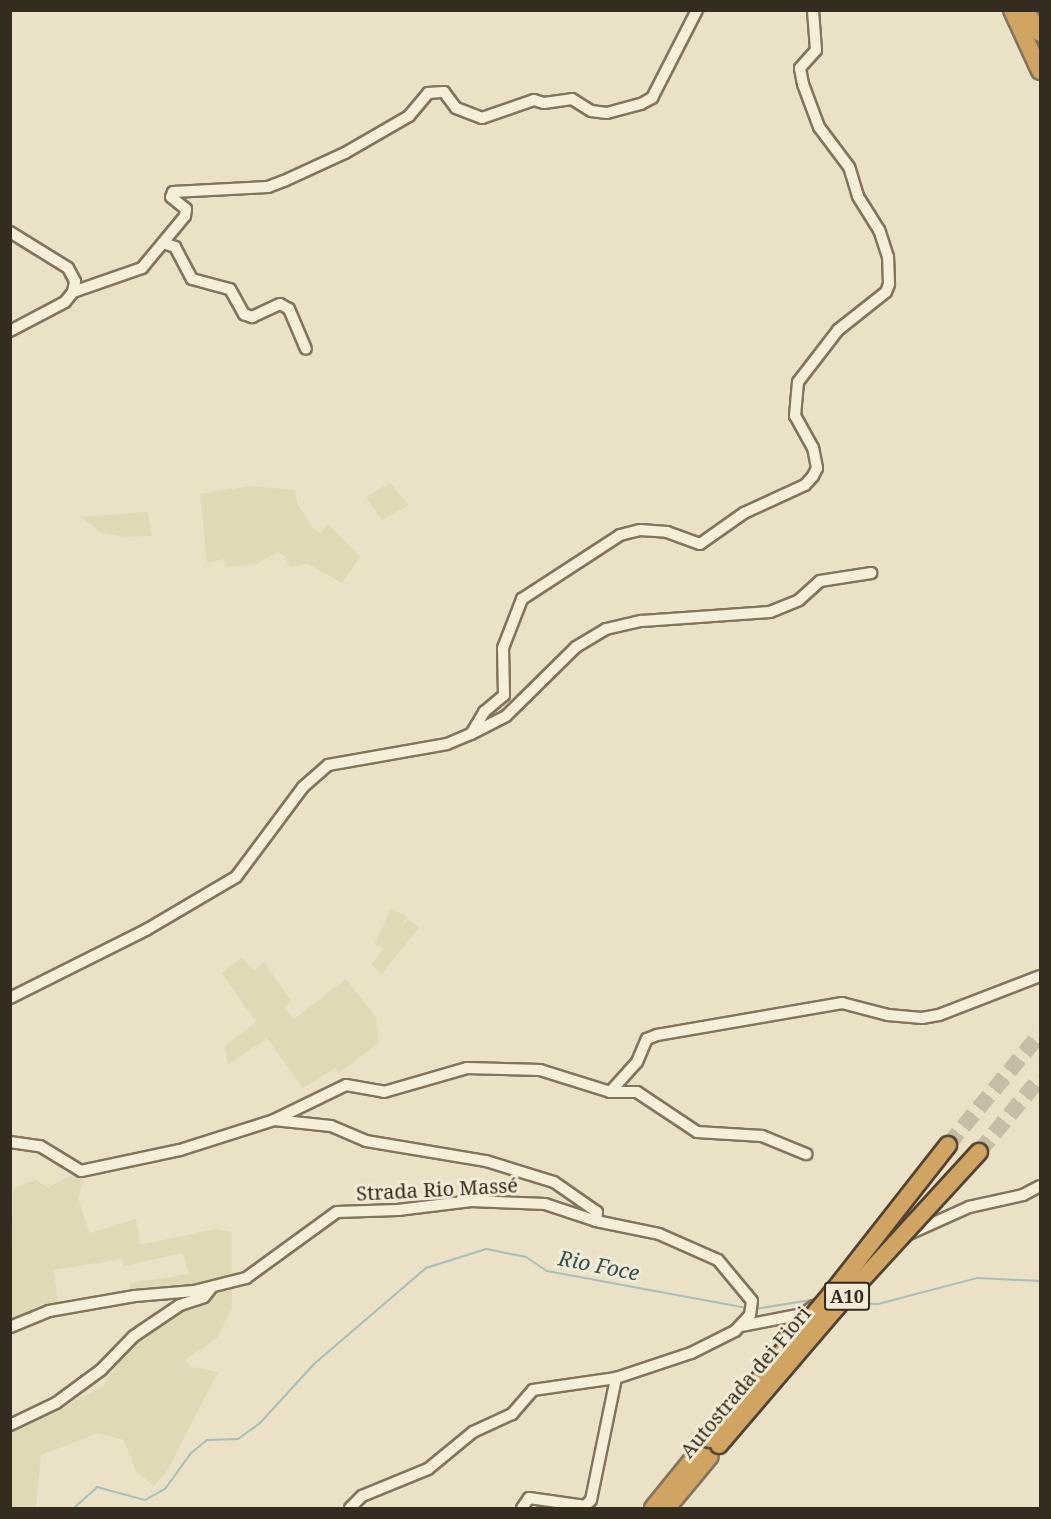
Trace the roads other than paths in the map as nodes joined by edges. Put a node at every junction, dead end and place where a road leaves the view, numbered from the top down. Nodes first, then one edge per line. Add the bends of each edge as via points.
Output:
1 (697, 10) edge
2 (813, 10) edge
3 (1012, 10) edge
4 (1024, 10) edge
5 (1041, 33) edge
6 (1041, 47) edge
7 (1041, 71) edge
8 (10, 232) edge
9 (163, 243) junction
10 (73, 292) junction
11 (10, 332) edge
12 (306, 349) dead end
13 (871, 573) dead end
14 (471, 734) junction
15 (1041, 976) edge
16 (10, 998) edge
17 (610, 1092) junction
18 (274, 1120) junction
19 (10, 1142) edge
20 (948, 1145) tunnel mouth
21 (979, 1152) tunnel mouth
22 (806, 1154) dead end
23 (1041, 1186) edge
24 (596, 1221) junction
25 (212, 1288) junction
26 (741, 1326) junction
27 (10, 1327) edge
28 (616, 1378) junction
29 (10, 1425) edge
30 (714, 1442) junction
31 (350, 1509) edge
32 (522, 1509) edge
33 (652, 1509) edge
34 (667, 1509) edge

1 - 9 street via 652,98 641,104 607,113 591,111 572,99 544,103 534,100 482,118 456,108 444,92 429,93 409,116 285,181 268,187 173,192 171,197 186,209 185,216
2 - 14 street via 816,50 800,68 803,84 819,127 849,166 858,196 879,230 888,257 889,284 886,292 838,330 798,382 795,416 813,448 817,468 805,485 744,513 700,544 667,532 640,530 620,535 522,599 503,648 504,695 484,712
3 - 7 highway
4 - 5 highway
4 - 6 highway
8 - 10 street via 68,268 75,281
9 - 10 street via 142,268
9 - 12 street via 175,248 192,279 231,289 244,314 252,317 280,304 289,309
10 - 11 street via 65,302
13 - 14 street via 820,581 799,600 770,612 642,621 606,629 576,647 506,716
14 - 16 street via 447,744 328,765 303,787 236,877 146,930
15 - 17 street via 930,1017 888,1015 842,1003 657,1035 647,1039 637,1062
17 - 18 street via 540,1070 467,1068 384,1092 346,1085
17 - 22 street via 637,1092 698,1132 762,1136
18 - 19 street via 180,1150 81,1171 40,1146
18 - 24 street via 331,1126 366,1141 486,1161 554,1182 597,1212
20 - 30 highway, Autostrada dei Fiori / A10, bridge
21 - 30 highway, Autostrada dei Fiori / A10, bridge
23 - 26 street via 932,1222 861,1259 836,1278 810,1311
24 - 25 street, Strada Rio Massé via 563,1207 498,1201 337,1212 246,1278
24 - 26 street, Strada Rio Massé via 659,1234 718,1260 752,1301 750,1316
25 - 27 street, Strada Rio Massé via 49,1311
25 - 29 street via 204,1297 180,1305 134,1336 100,1370 56,1403
26 - 28 street, Strada Rio Massé via 691,1353
28 - 31 street, Strada Rio Massé via 532,1390 512,1414 473,1432 428,1469 362,1496
28 - 32 street via 591,1500 585,1506 529,1498
30 - 33 highway, Autostrada dei Fiori / A10
30 - 34 highway, Autostrada dei Fiori / A10

